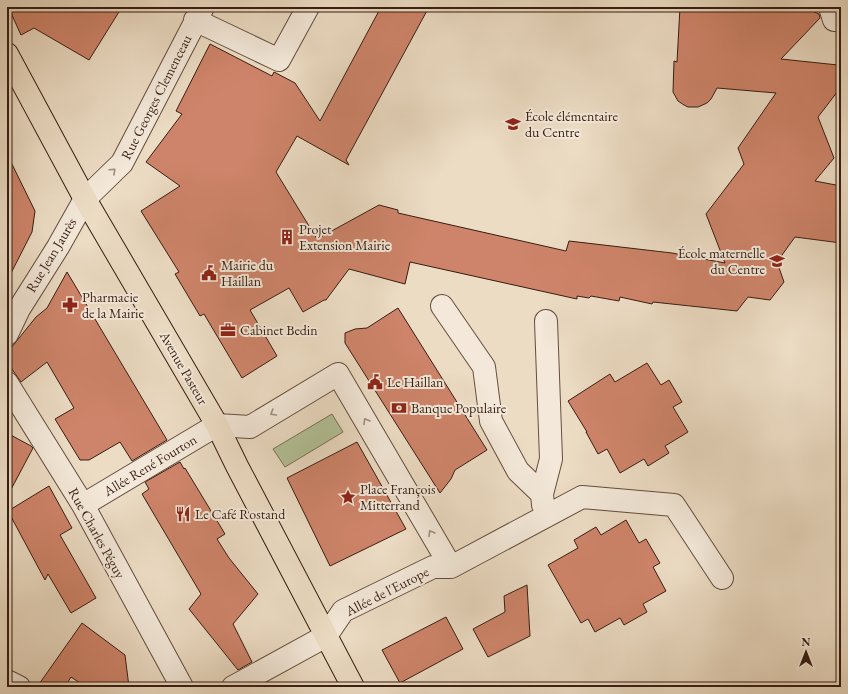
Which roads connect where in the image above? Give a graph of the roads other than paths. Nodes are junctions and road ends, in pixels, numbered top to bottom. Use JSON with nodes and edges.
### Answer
{"nodes":[{"id":1,"x":308,"y":7,"type":"edge"},
{"id":2,"x":830,"y":7,"type":"edge"},
{"id":3,"x":199,"y":14,"type":"edge"},
{"id":4,"x":841,"y":20,"type":"edge"},
{"id":5,"x":7,"y":54,"type":"edge"},
{"id":6,"x":85,"y":198,"type":"junction"},
{"id":7,"x":442,"y":306,"type":"dead end"},
{"id":8,"x":13,"y":308,"type":"edge"},
{"id":9,"x":546,"y":321,"type":"dead end"},
{"id":10,"x":7,"y":334,"type":"edge"},
{"id":11,"x":7,"y":383,"type":"edge"},
{"id":12,"x":217,"y":425,"type":"junction"},
{"id":13,"x":542,"y":494,"type":"junction"},
{"id":14,"x":83,"y":505,"type":"junction"},
{"id":15,"x":543,"y":518,"type":"junction"},
{"id":16,"x":451,"y":567,"type":"junction"},
{"id":17,"x":722,"y":578,"type":"dead end"},
{"id":18,"x":326,"y":636,"type":"junction"},
{"id":19,"x":7,"y":681,"type":"edge"},
{"id":20,"x":19,"y":687,"type":"edge"},
{"id":21,"x":182,"y":687,"type":"edge"},
{"id":22,"x":233,"y":687,"type":"edge"},
{"id":23,"x":353,"y":687,"type":"edge"}],
"edges":[{"from":1,"to":3,"type":"street"},
{"from":2,"to":4,"type":"street"},
{"from":6,"to":3,"type":"street","name":"Rue Georges Clemenceau","one_way":true},
{"from":5,"to":6,"type":"main road","name":"Avenue Pasteur"},
{"from":6,"to":8,"type":"street","name":"Rue Jean Jaurès"},
{"from":6,"to":12,"type":"main road","name":"Avenue Pasteur"},
{"from":7,"to":13,"type":"street"},
{"from":8,"to":10,"type":"street","name":"Rue Jean Jaurès"},
{"from":9,"to":13,"type":"street"},
{"from":11,"to":14,"type":"street","name":"Rue Charles Péguy"},
{"from":12,"to":14,"type":"street","name":"Allée René Fourton"},
{"from":16,"to":12,"type":"street","one_way":true},
{"from":12,"to":18,"type":"main road","name":"Avenue Pasteur"},
{"from":13,"to":15,"type":"street"},
{"from":14,"to":21,"type":"street","name":"Rue Charles Péguy"},
{"from":15,"to":16,"type":"street","name":"Allée de l'Europe"},
{"from":15,"to":17,"type":"street","name":"Allée de l'Europe"},
{"from":16,"to":18,"type":"street","name":"Allée de l'Europe"},
{"from":18,"to":22,"type":"street"},
{"from":18,"to":23,"type":"main road","name":"Avenue Pasteur"},
{"from":19,"to":20,"type":"street"}]}
